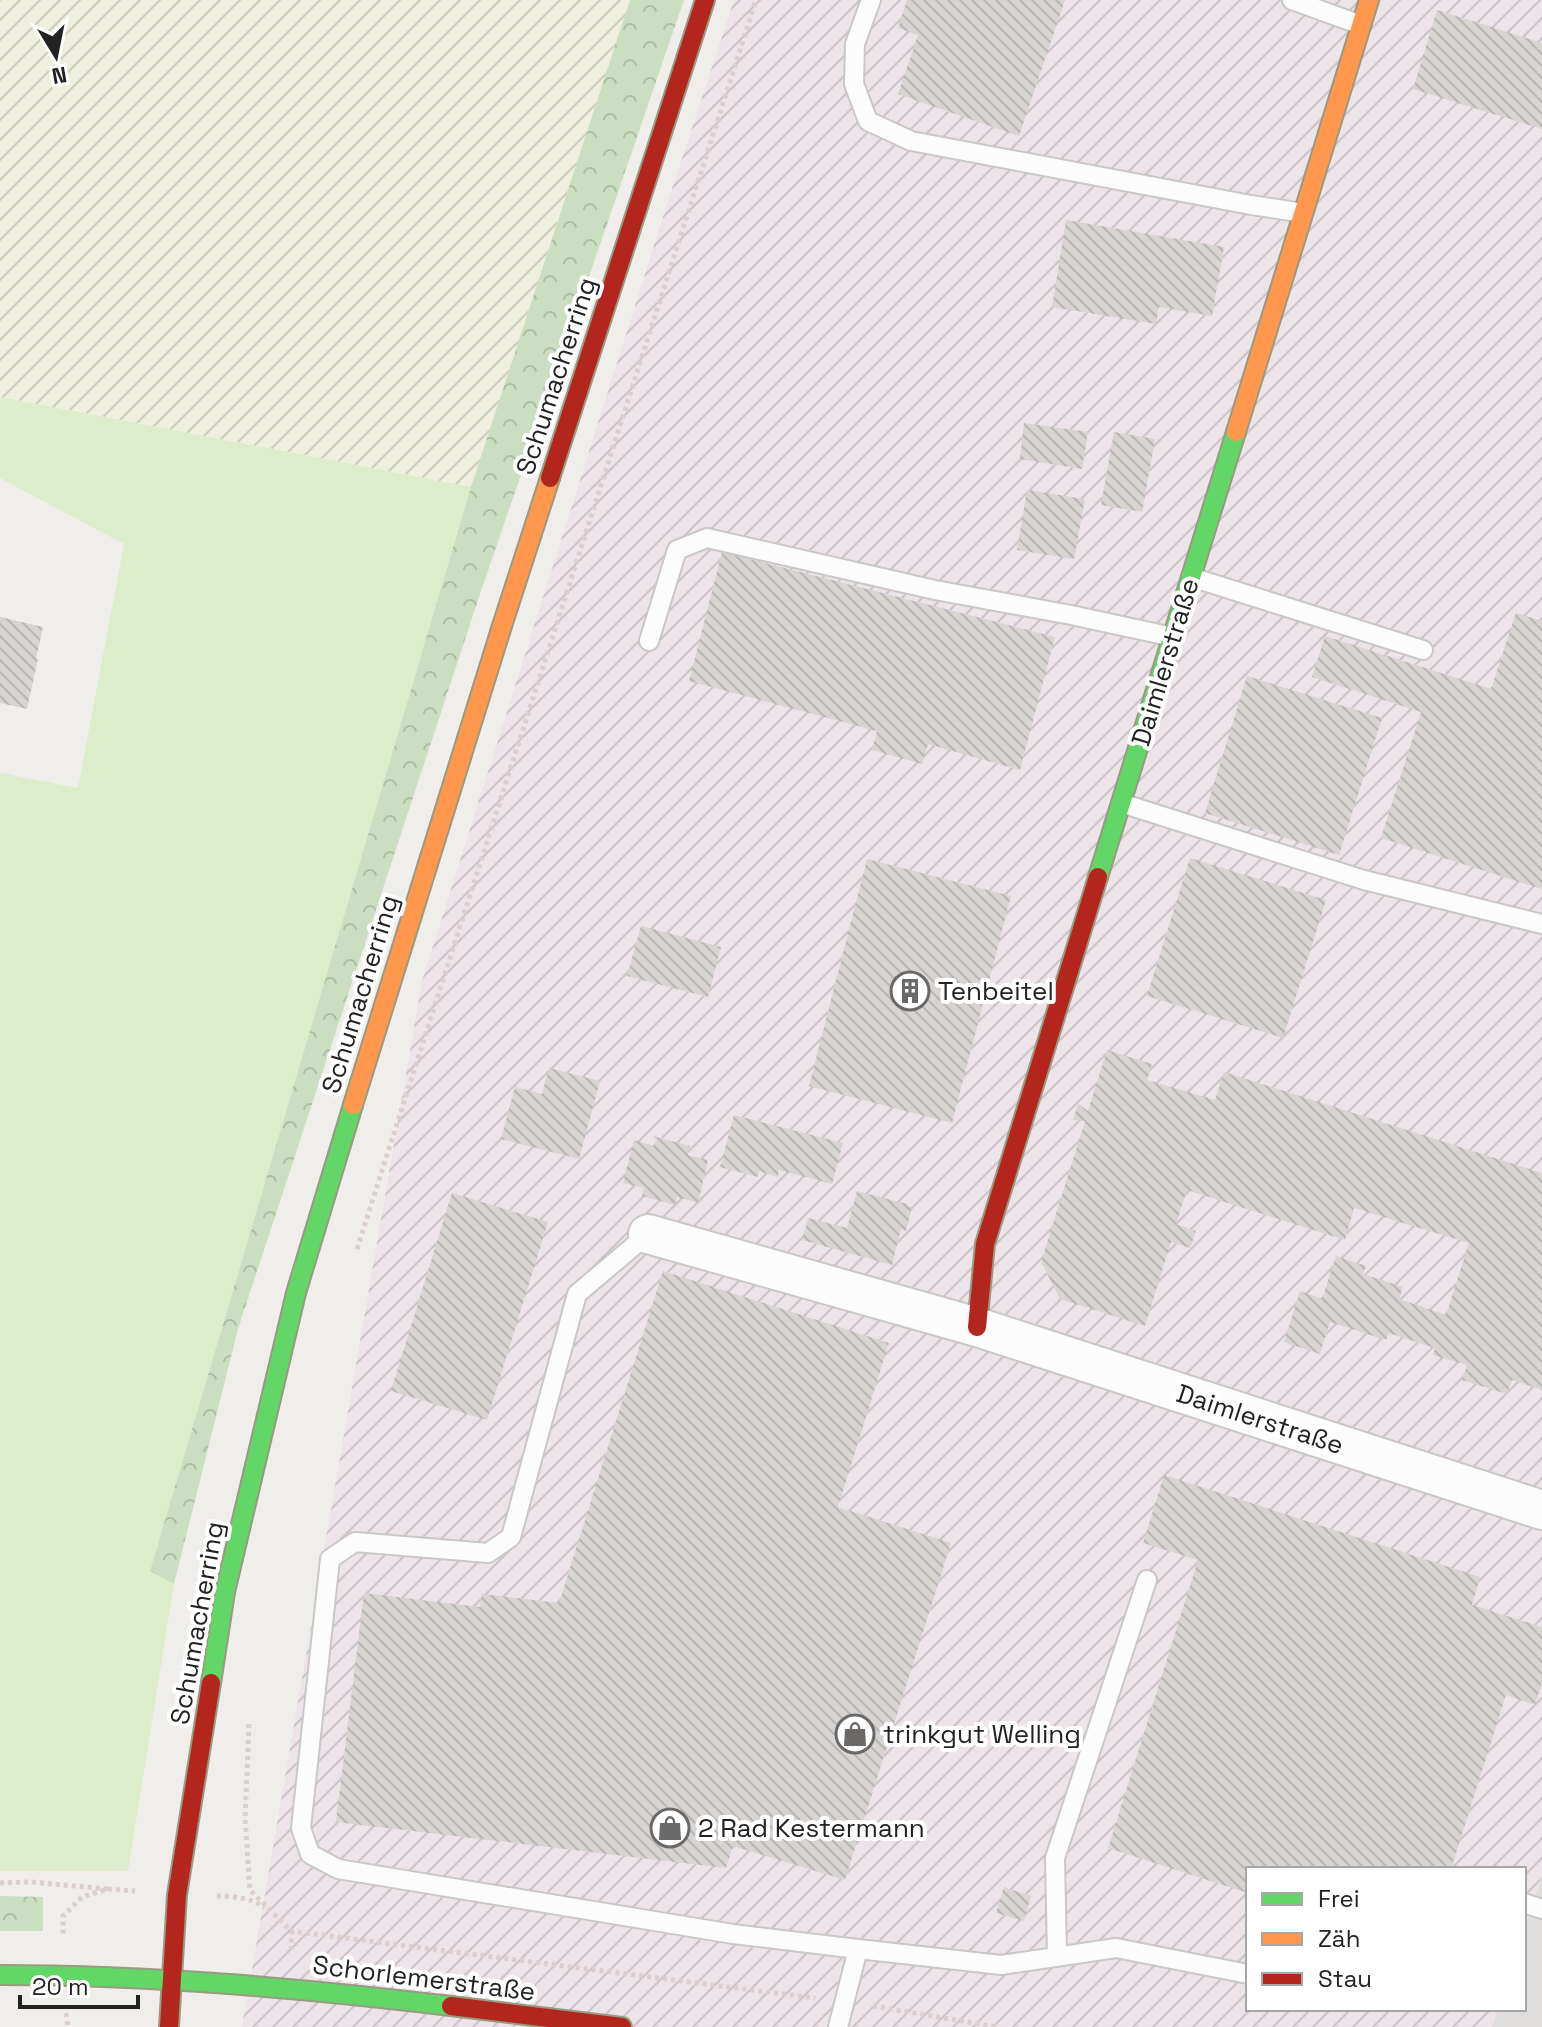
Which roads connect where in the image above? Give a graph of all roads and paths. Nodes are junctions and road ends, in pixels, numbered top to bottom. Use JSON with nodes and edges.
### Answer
{"nodes":[{"id":1,"x":705,"y":0,"type":"edge"},
{"id":2,"x":756,"y":0,"type":"edge"},
{"id":3,"x":871,"y":0,"type":"edge"},
{"id":4,"x":1292,"y":0,"type":"edge"},
{"id":5,"x":1369,"y":0,"type":"edge"},
{"id":6,"x":1361,"y":26,"type":"junction"},
{"id":7,"x":1303,"y":213,"type":"junction"},
{"id":8,"x":1191,"y":577,"type":"junction"},
{"id":9,"x":1173,"y":637,"type":"junction"},
{"id":10,"x":649,"y":641,"type":"dead end"},
{"id":11,"x":1423,"y":650,"type":"dead end"},
{"id":12,"x":1121,"y":803,"type":"junction"},
{"id":13,"x":1542,"y":924,"type":"edge"},
{"id":14,"x":648,"y":1234,"type":"joint"},
{"id":15,"x":355,"y":1255,"type":"dead end"},
{"id":16,"x":977,"y":1327,"type":"junction"},
{"id":17,"x":1542,"y":1510,"type":"edge"},
{"id":18,"x":1147,"y":1580,"type":"dead end"},
{"id":19,"x":249,"y":1723,"type":"dead end"},
{"id":20,"x":0,"y":1883,"type":"edge"},
{"id":21,"x":108,"y":1889,"type":"junction"},
{"id":22,"x":177,"y":1895,"type":"junction"},
{"id":23,"x":292,"y":1932,"type":"junction"},
{"id":24,"x":858,"y":1949,"type":"junction"},
{"id":25,"x":1057,"y":1957,"type":"junction"},
{"id":26,"x":63,"y":1974,"type":"junction"},
{"id":27,"x":1246,"y":1974,"type":"edge"},
{"id":28,"x":0,"y":1975,"type":"edge"},
{"id":29,"x":173,"y":1978,"type":"junction"},
{"id":30,"x":290,"y":1989,"type":"junction"},
{"id":31,"x":845,"y":2002,"type":"junction"},
{"id":32,"x":68,"y":2027,"type":"edge"},
{"id":33,"x":169,"y":2027,"type":"edge"},
{"id":34,"x":622,"y":2027,"type":"edge"},
{"id":35,"x":838,"y":2027,"type":"edge"},
{"id":36,"x":997,"y":2027,"type":"edge"}],
"edges":[{"from":1,"to":22,"type":"main road","name":"Schumacherring"},
{"from":2,"to":15,"type":"path"},
{"from":3,"to":7,"type":"lane"},
{"from":4,"to":6,"type":"lane"},
{"from":5,"to":6,"type":"main road","name":"Daimlerstraße"},
{"from":6,"to":7,"type":"main road","name":"Daimlerstraße"},
{"from":7,"to":8,"type":"main road","name":"Daimlerstraße"},
{"from":8,"to":9,"type":"main road","name":"Daimlerstraße"},
{"from":8,"to":11,"type":"lane"},
{"from":9,"to":10,"type":"lane"},
{"from":9,"to":12,"type":"main road","name":"Daimlerstraße"},
{"from":12,"to":13,"type":"lane"},
{"from":12,"to":16,"type":"main road","name":"Daimlerstraße"},
{"from":14,"to":16,"type":"street","name":"Daimlerstraße"},
{"from":14,"to":24,"type":"lane"},
{"from":16,"to":17,"type":"street","name":"Daimlerstraße"},
{"from":18,"to":25,"type":"lane"},
{"from":19,"to":23,"type":"path"},
{"from":20,"to":21,"type":"path"},
{"from":21,"to":22,"type":"path"},
{"from":21,"to":26,"type":"path"},
{"from":22,"to":23,"type":"path"},
{"from":22,"to":29,"type":"main road","name":"Schumacherring"},
{"from":23,"to":30,"type":"path"},
{"from":23,"to":31,"type":"path"},
{"from":24,"to":25,"type":"lane"},
{"from":24,"to":31,"type":"lane"},
{"from":25,"to":27,"type":"lane"},
{"from":26,"to":28,"type":"main road","name":"Schorlemerstraße"},
{"from":26,"to":29,"type":"main road","name":"Schorlemerstraße"},
{"from":26,"to":32,"type":"path"},
{"from":29,"to":30,"type":"main road","name":"Schorlemerstraße"},
{"from":29,"to":33,"type":"main road","name":"Schumacherring"},
{"from":30,"to":34,"type":"main road","name":"Schorlemerstraße"},
{"from":31,"to":35,"type":"lane"},
{"from":31,"to":36,"type":"path"}]}
